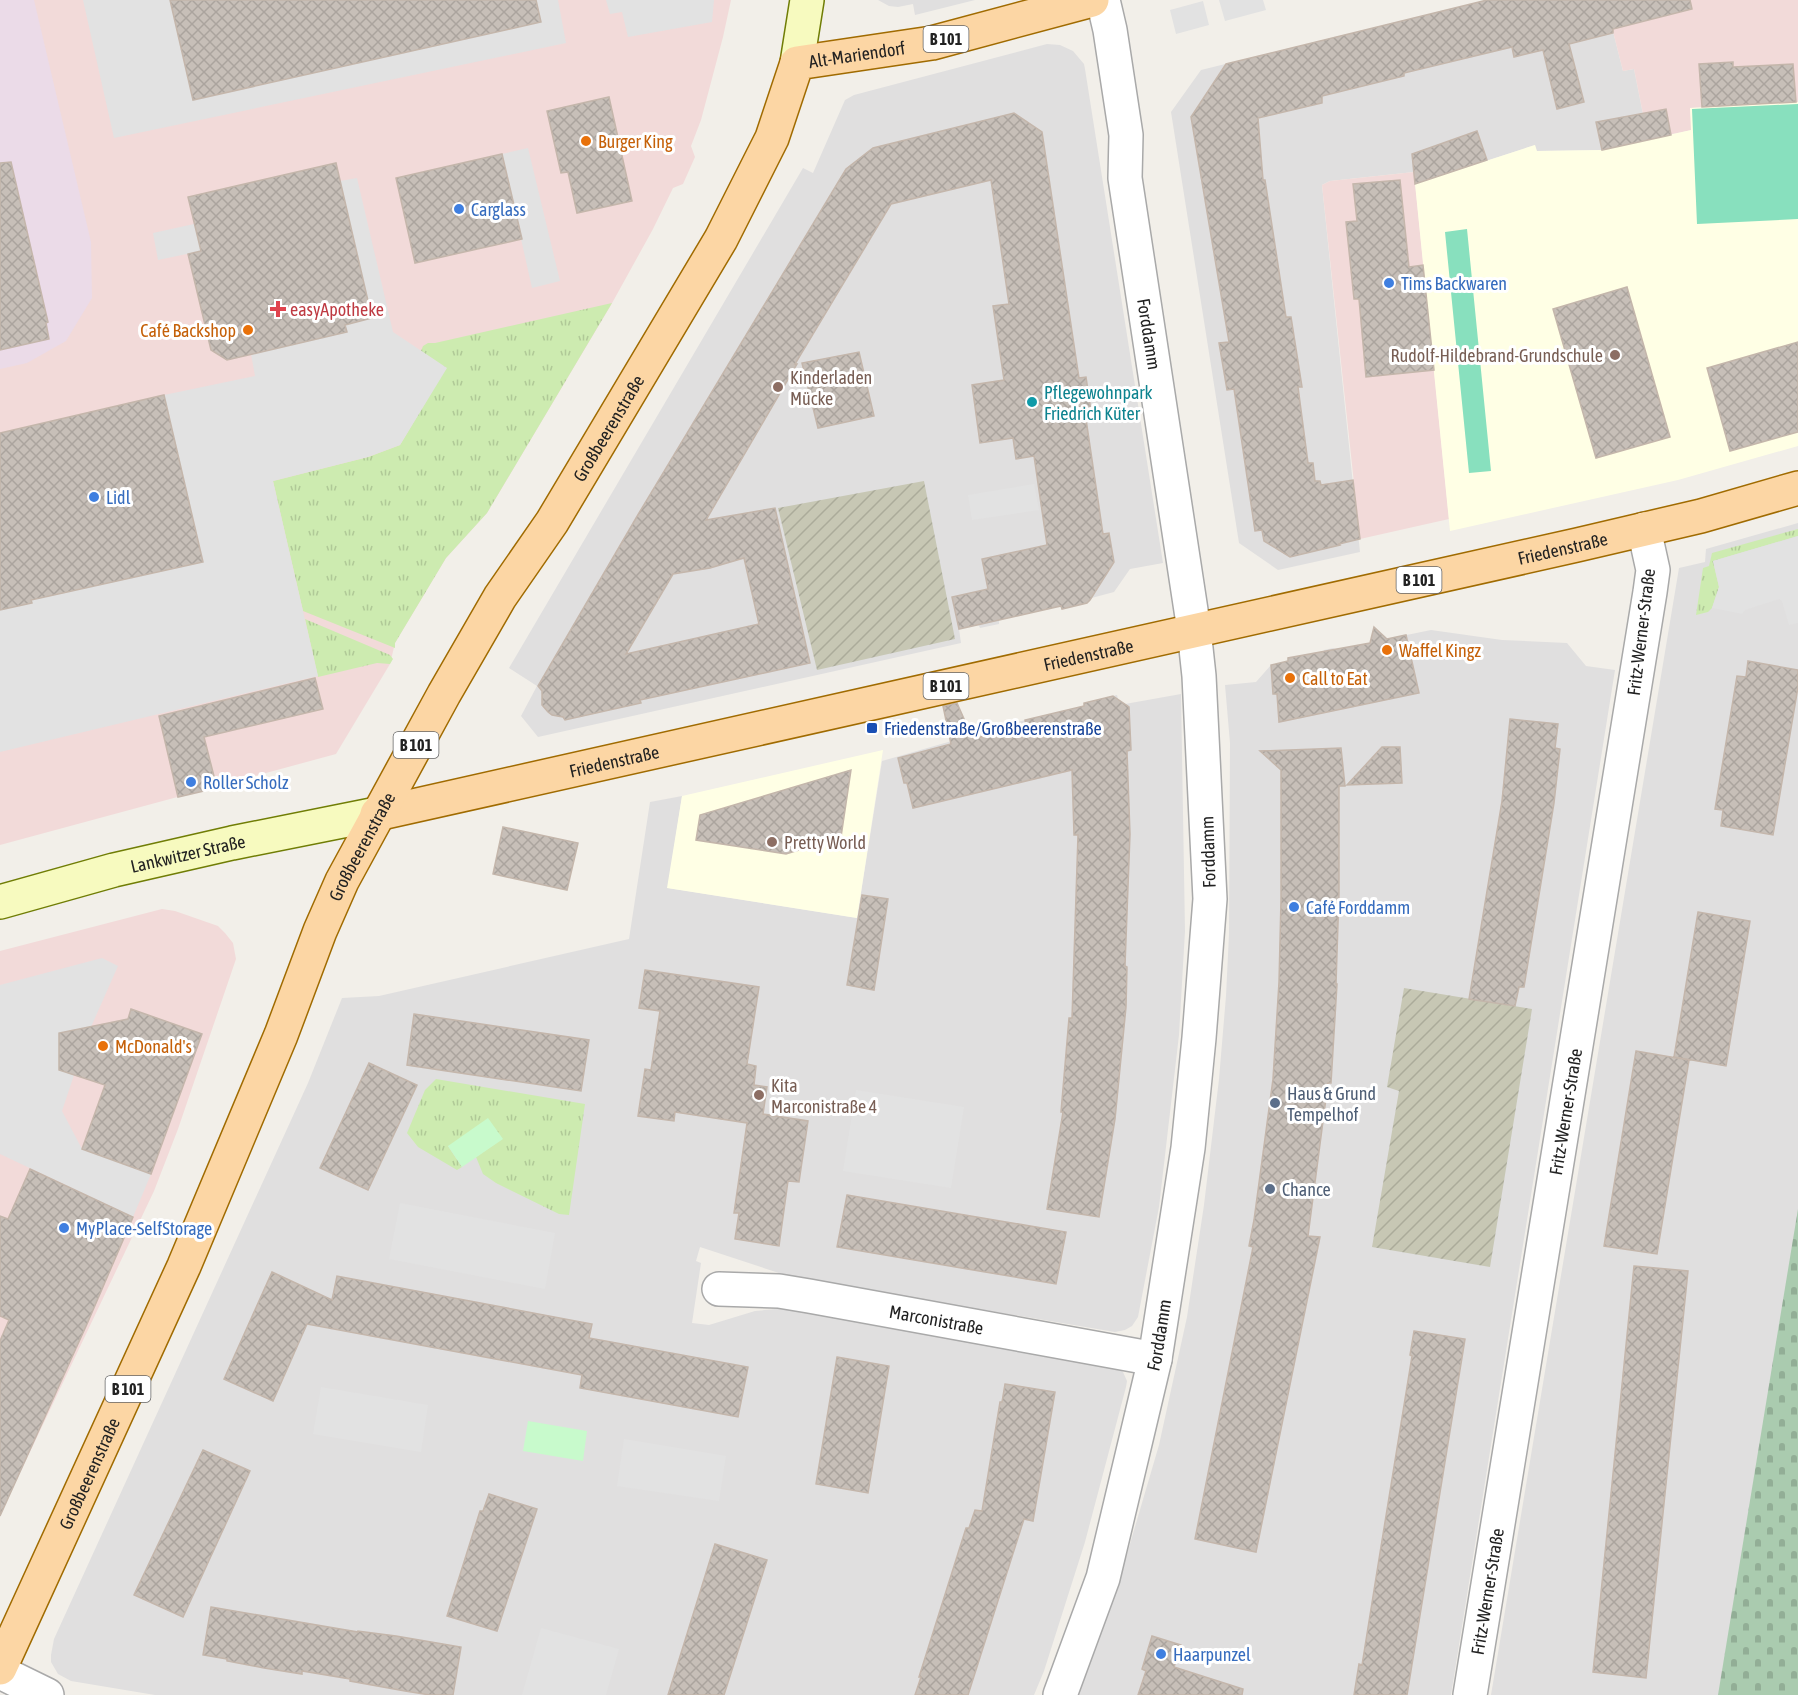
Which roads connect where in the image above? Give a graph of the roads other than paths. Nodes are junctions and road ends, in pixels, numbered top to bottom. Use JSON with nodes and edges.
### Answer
{"nodes":[{"id":1,"x":807,"y":0,"type":"edge"},
{"id":2,"x":1092,"y":0,"type":"edge"},
{"id":3,"x":1103,"y":0,"type":"edge"},
{"id":4,"x":797,"y":63,"type":"junction"},
{"id":5,"x":1798,"y":488,"type":"edge"},
{"id":6,"x":1644,"y":530,"type":"junction"},
{"id":7,"x":1194,"y":630,"type":"junction"},
{"id":8,"x":377,"y":814,"type":"junction"},
{"id":9,"x":0,"y":902,"type":"edge"},
{"id":10,"x":719,"y":1289,"type":"dead end"},
{"id":11,"x":1155,"y":1359,"type":"junction"},
{"id":12,"x":0,"y":1670,"type":"edge"},
{"id":13,"x":46,"y":1695,"type":"edge"},
{"id":14,"x":1060,"y":1695,"type":"edge"},
{"id":15,"x":1470,"y":1695,"type":"edge"}],
"edges":[{"from":1,"to":4,"type":"main road"},
{"from":2,"to":4,"type":"main road","name":"Alt-Mariendorf","number":"B 101"},
{"from":3,"to":7,"type":"street","name":"Forddamm"},
{"from":4,"to":8,"type":"main road","name":"Großbeerenstraße","number":"B 101"},
{"from":5,"to":6,"type":"main road","name":"Friedenstraße","number":"B 101"},
{"from":6,"to":7,"type":"main road","name":"Friedenstraße","number":"B 101"},
{"from":6,"to":15,"type":"street","name":"Fritz-Werner-Straße"},
{"from":7,"to":8,"type":"main road","name":"Friedenstraße","number":"B 101"},
{"from":7,"to":11,"type":"street","name":"Forddamm"},
{"from":8,"to":9,"type":"main road","name":"Lankwitzer Straße"},
{"from":8,"to":12,"type":"main road","name":"Großbeerenstraße","number":"B 101"},
{"from":10,"to":11,"type":"street","name":"Marconistraße"},
{"from":11,"to":14,"type":"street","name":"Forddamm"},
{"from":12,"to":13,"type":"street"}]}
